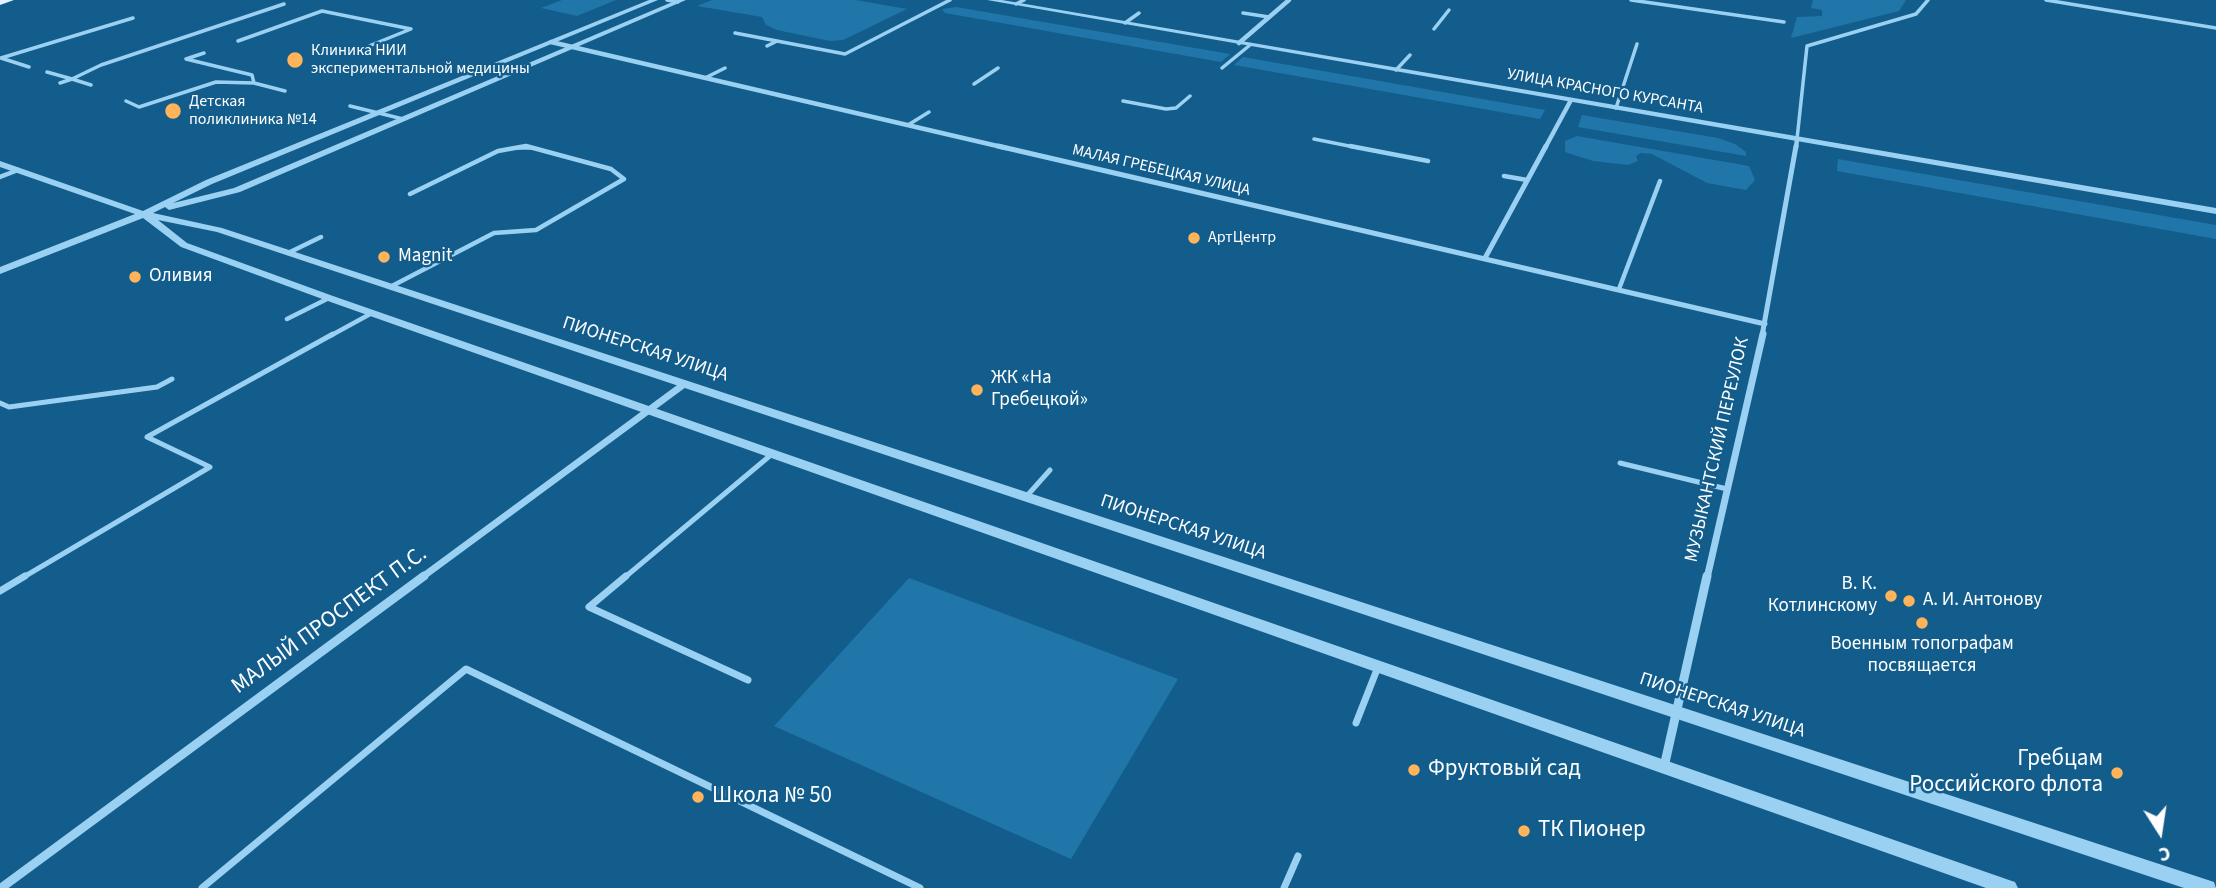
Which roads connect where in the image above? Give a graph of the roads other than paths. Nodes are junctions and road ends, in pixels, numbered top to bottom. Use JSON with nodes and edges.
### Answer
{"nodes":[{"id":1,"x":9,"y":0,"type":"edge"},
{"id":2,"x":655,"y":0,"type":"edge"},
{"id":3,"x":667,"y":0,"type":"edge"},
{"id":4,"x":950,"y":0,"type":"edge"},
{"id":5,"x":990,"y":0,"type":"edge"},
{"id":6,"x":1024,"y":0,"type":"edge"},
{"id":7,"x":1289,"y":0,"type":"edge"},
{"id":8,"x":1631,"y":0,"type":"edge"},
{"id":9,"x":1928,"y":0,"type":"edge"},
{"id":10,"x":2046,"y":0,"type":"edge"},
{"id":11,"x":680,"y":1,"type":"edge"},
{"id":12,"x":0,"y":2,"type":"edge"},
{"id":13,"x":284,"y":4,"type":"dead end"},
{"id":14,"x":1016,"y":4,"type":"junction"},
{"id":15,"x":1449,"y":10,"type":"dead end"},
{"id":16,"x":1139,"y":13,"type":"dead end"},
{"id":17,"x":1243,"y":13,"type":"dead end"},
{"id":18,"x":1269,"y":17,"type":"junction"},
{"id":19,"x":133,"y":18,"type":"dead end"},
{"id":20,"x":1784,"y":22,"type":"dead end"},
{"id":21,"x":1125,"y":23,"type":"junction"},
{"id":22,"x":2216,"y":28,"type":"edge"},
{"id":23,"x":1434,"y":29,"type":"dead end"},
{"id":24,"x":735,"y":33,"type":"dead end"},
{"id":25,"x":238,"y":40,"type":"dead end"},
{"id":26,"x":777,"y":41,"type":"junction"},
{"id":27,"x":551,"y":42,"type":"junction"},
{"id":28,"x":1238,"y":43,"type":"junction"},
{"id":29,"x":1250,"y":44,"type":"junction"},
{"id":30,"x":1637,"y":44,"type":"dead end"},
{"id":31,"x":369,"y":46,"type":"dead end"},
{"id":32,"x":572,"y":46,"type":"junction"},
{"id":33,"x":767,"y":46,"type":"dead end"},
{"id":34,"x":204,"y":53,"type":"dead end"},
{"id":35,"x":1410,"y":55,"type":"dead end"},
{"id":36,"x":29,"y":67,"type":"dead end"},
{"id":37,"x":725,"y":68,"type":"dead end"},
{"id":38,"x":998,"y":68,"type":"dead end"},
{"id":39,"x":1222,"y":68,"type":"dead end"},
{"id":40,"x":1396,"y":70,"type":"junction"},
{"id":41,"x":47,"y":72,"type":"dead end"},
{"id":42,"x":705,"y":78,"type":"junction"},
{"id":43,"x":72,"y":79,"type":"junction"},
{"id":44,"x":60,"y":83,"type":"dead end"},
{"id":45,"x":254,"y":83,"type":"junction"},
{"id":46,"x":974,"y":84,"type":"dead end"},
{"id":47,"x":91,"y":85,"type":"dead end"},
{"id":48,"x":285,"y":91,"type":"dead end"},
{"id":49,"x":1190,"y":96,"type":"dead end"},
{"id":50,"x":1571,"y":100,"type":"junction"},
{"id":51,"x":126,"y":101,"type":"dead end"},
{"id":52,"x":1123,"y":101,"type":"dead end"},
{"id":53,"x":350,"y":106,"type":"dead end"},
{"id":54,"x":1616,"y":108,"type":"junction"},
{"id":55,"x":929,"y":112,"type":"dead end"},
{"id":56,"x":379,"y":113,"type":"junction"},
{"id":57,"x":403,"y":119,"type":"junction"},
{"id":58,"x":908,"y":125,"type":"junction"},
{"id":59,"x":1314,"y":139,"type":"dead end"},
{"id":60,"x":1797,"y":139,"type":"junction"},
{"id":61,"x":1428,"y":161,"type":"dead end"},
{"id":62,"x":0,"y":164,"type":"edge"},
{"id":63,"x":18,"y":170,"type":"junction"},
{"id":64,"x":1504,"y":176,"type":"dead end"},
{"id":65,"x":0,"y":177,"type":"edge"},
{"id":66,"x":1527,"y":180,"type":"junction"},
{"id":67,"x":1661,"y":181,"type":"dead end"},
{"id":68,"x":410,"y":194,"type":"dead end"},
{"id":69,"x":2216,"y":211,"type":"edge"},
{"id":70,"x":144,"y":214,"type":"junction"},
{"id":71,"x":321,"y":237,"type":"dead end"},
{"id":72,"x":288,"y":253,"type":"junction"},
{"id":73,"x":1485,"y":258,"type":"junction"},
{"id":74,"x":0,"y":271,"type":"edge"},
{"id":75,"x":390,"y":287,"type":"junction"},
{"id":76,"x":1619,"y":289,"type":"junction"},
{"id":77,"x":329,"y":298,"type":"junction"},
{"id":78,"x":372,"y":313,"type":"junction"},
{"id":79,"x":287,"y":319,"type":"dead end"},
{"id":80,"x":1765,"y":324,"type":"junction"},
{"id":81,"x":172,"y":379,"type":"dead end"},
{"id":82,"x":683,"y":385,"type":"junction"},
{"id":83,"x":0,"y":403,"type":"edge"},
{"id":84,"x":647,"y":411,"type":"junction"},
{"id":85,"x":772,"y":454,"type":"junction"},
{"id":86,"x":1620,"y":463,"type":"dead end"},
{"id":87,"x":1050,"y":470,"type":"dead end"},
{"id":88,"x":1727,"y":489,"type":"junction"},
{"id":89,"x":1025,"y":498,"type":"junction"},
{"id":90,"x":0,"y":592,"type":"edge"},
{"id":91,"x":1378,"y":666,"type":"junction"},
{"id":92,"x":748,"y":680,"type":"dead end"},
{"id":93,"x":1676,"y":713,"type":"junction"},
{"id":94,"x":1356,"y":723,"type":"dead end"},
{"id":95,"x":1664,"y":768,"type":"junction"},
{"id":96,"x":1298,"y":856,"type":"dead end"},
{"id":97,"x":1,"y":888,"type":"edge"},
{"id":98,"x":202,"y":888,"type":"edge"},
{"id":99,"x":920,"y":888,"type":"edge"},
{"id":100,"x":1284,"y":888,"type":"edge"},
{"id":101,"x":2009,"y":888,"type":"edge"},
{"id":102,"x":2208,"y":888,"type":"edge"}],
"edges":[{"from":1,"to":12,"type":"main road"},
{"from":2,"to":27,"type":"street"},
{"from":3,"to":11,"type":"lane"},
{"from":4,"to":26,"type":"lane"},
{"from":5,"to":14,"type":"street","name":"УЛИЦА КРАСНОГО КУРСАНТА"},
{"from":6,"to":14,"type":"lane"},
{"from":7,"to":18,"type":"street"},
{"from":8,"to":20,"type":"lane"},
{"from":9,"to":60,"type":"lane"},
{"from":10,"to":22,"type":"lane"},
{"from":11,"to":32,"type":"street"},
{"from":13,"to":43,"type":"lane"},
{"from":14,"to":21,"type":"street","name":"УЛИЦА КРАСНОГО КУРСАНТА"},
{"from":15,"to":23,"type":"lane"},
{"from":16,"to":21,"type":"lane"},
{"from":17,"to":18,"type":"lane"},
{"from":18,"to":28,"type":"street"},
{"from":19,"to":36,"type":"lane"},
{"from":21,"to":28,"type":"street","name":"УЛИЦА КРАСНОГО КУРСАНТА"},
{"from":24,"to":26,"type":"lane"},
{"from":25,"to":31,"type":"lane"},
{"from":26,"to":33,"type":"lane"},
{"from":27,"to":32,"type":"street","name":"МАЛАЯ ГРЕБЕЦКАЯ УЛИЦА"},
{"from":27,"to":56,"type":"street"},
{"from":28,"to":29,"type":"street","name":"УЛИЦА КРАСНОГО КУРСАНТА"},
{"from":29,"to":39,"type":"lane"},
{"from":29,"to":40,"type":"street","name":"УЛИЦА КРАСНОГО КУРСАНТА"},
{"from":30,"to":54,"type":"lane"},
{"from":32,"to":42,"type":"street","name":"МАЛАЯ ГРЕБЕЦКАЯ УЛИЦА"},
{"from":32,"to":57,"type":"street"},
{"from":34,"to":45,"type":"lane"},
{"from":35,"to":40,"type":"lane"},
{"from":37,"to":42,"type":"lane"},
{"from":38,"to":46,"type":"lane"},
{"from":40,"to":50,"type":"street","name":"УЛИЦА КРАСНОГО КУРСАНТА"},
{"from":41,"to":43,"type":"lane"},
{"from":42,"to":58,"type":"street","name":"МАЛАЯ ГРЕБЕЦКАЯ УЛИЦА"},
{"from":43,"to":44,"type":"lane"},
{"from":43,"to":47,"type":"lane"},
{"from":45,"to":48,"type":"lane"},
{"from":45,"to":51,"type":"lane"},
{"from":49,"to":52,"type":"lane"},
{"from":50,"to":54,"type":"street","name":"УЛИЦА КРАСНОГО КУРСАНТА"},
{"from":50,"to":66,"type":"street"},
{"from":53,"to":56,"type":"lane"},
{"from":54,"to":60,"type":"street","name":"УЛИЦА КРАСНОГО КУРСАНТА"},
{"from":55,"to":58,"type":"lane"},
{"from":56,"to":57,"type":"lane"},
{"from":56,"to":70,"type":"street"},
{"from":57,"to":70,"type":"street"},
{"from":58,"to":73,"type":"street","name":"МАЛАЯ ГРЕБЕЦКАЯ УЛИЦА"},
{"from":59,"to":61,"type":"lane"},
{"from":60,"to":69,"type":"street","name":"УЛИЦА КРАСНОГО КУРСАНТА"},
{"from":60,"to":80,"type":"street","name":"МУЗЫКАНТСКИЙ ПЕРЕУЛОК"},
{"from":62,"to":63,"type":"street","name":"ПИОНЕРСКАЯ УЛИЦА"},
{"from":63,"to":65,"type":"lane"},
{"from":63,"to":70,"type":"street","name":"ПИОНЕРСКАЯ УЛИЦА"},
{"from":64,"to":66,"type":"lane"},
{"from":66,"to":73,"type":"street"},
{"from":67,"to":76,"type":"lane"},
{"from":68,"to":75,"type":"lane"},
{"from":70,"to":72,"type":"street","name":"ПИОНЕРСКАЯ УЛИЦА"},
{"from":70,"to":74,"type":"street"},
{"from":70,"to":77,"type":"street","name":"ПИОНЕРСКАЯ УЛИЦА"},
{"from":71,"to":72,"type":"lane"},
{"from":72,"to":75,"type":"street","name":"ПИОНЕРСКАЯ УЛИЦА"},
{"from":73,"to":76,"type":"street","name":"МАЛАЯ ГРЕБЕЦКАЯ УЛИЦА"},
{"from":75,"to":82,"type":"street","name":"ПИОНЕРСКАЯ УЛИЦА"},
{"from":76,"to":80,"type":"street","name":"МАЛАЯ ГРЕБЕЦКАЯ УЛИЦА"},
{"from":77,"to":78,"type":"street","name":"ПИОНЕРСКАЯ УЛИЦА"},
{"from":77,"to":79,"type":"lane"},
{"from":78,"to":84,"type":"street","name":"ПИОНЕРСКАЯ УЛИЦА"},
{"from":78,"to":90,"type":"lane"},
{"from":80,"to":88,"type":"street","name":"МУЗЫКАНТСКИЙ ПЕРЕУЛОК"},
{"from":81,"to":83,"type":"lane"},
{"from":82,"to":84,"type":"street","name":"МАЛЫЙ ПРОСПЕКТ П.С."},
{"from":82,"to":89,"type":"street","name":"ПИОНЕРСКАЯ УЛИЦА"},
{"from":84,"to":85,"type":"street","name":"ПИОНЕРСКАЯ УЛИЦА"},
{"from":84,"to":97,"type":"street","name":"МАЛЫЙ ПРОСПЕКТ П.С."},
{"from":85,"to":91,"type":"street","name":"ПИОНЕРСКАЯ УЛИЦА"},
{"from":85,"to":92,"type":"lane"},
{"from":86,"to":88,"type":"lane"},
{"from":87,"to":89,"type":"lane"},
{"from":88,"to":93,"type":"street","name":"МУЗЫКАНТСКИЙ ПЕРЕУЛОК"},
{"from":89,"to":93,"type":"street","name":"ПИОНЕРСКАЯ УЛИЦА"},
{"from":91,"to":94,"type":"lane"},
{"from":91,"to":95,"type":"street","name":"ПИОНЕРСКАЯ УЛИЦА"},
{"from":93,"to":95,"type":"street","name":"МУЗЫКАНТСКИЙ ПЕРЕУЛОК"},
{"from":93,"to":102,"type":"street","name":"ПИОНЕРСКАЯ УЛИЦА"},
{"from":95,"to":101,"type":"street","name":"ПИОНЕРСКАЯ УЛИЦА"},
{"from":96,"to":100,"type":"lane"},
{"from":98,"to":99,"type":"lane"}]}
